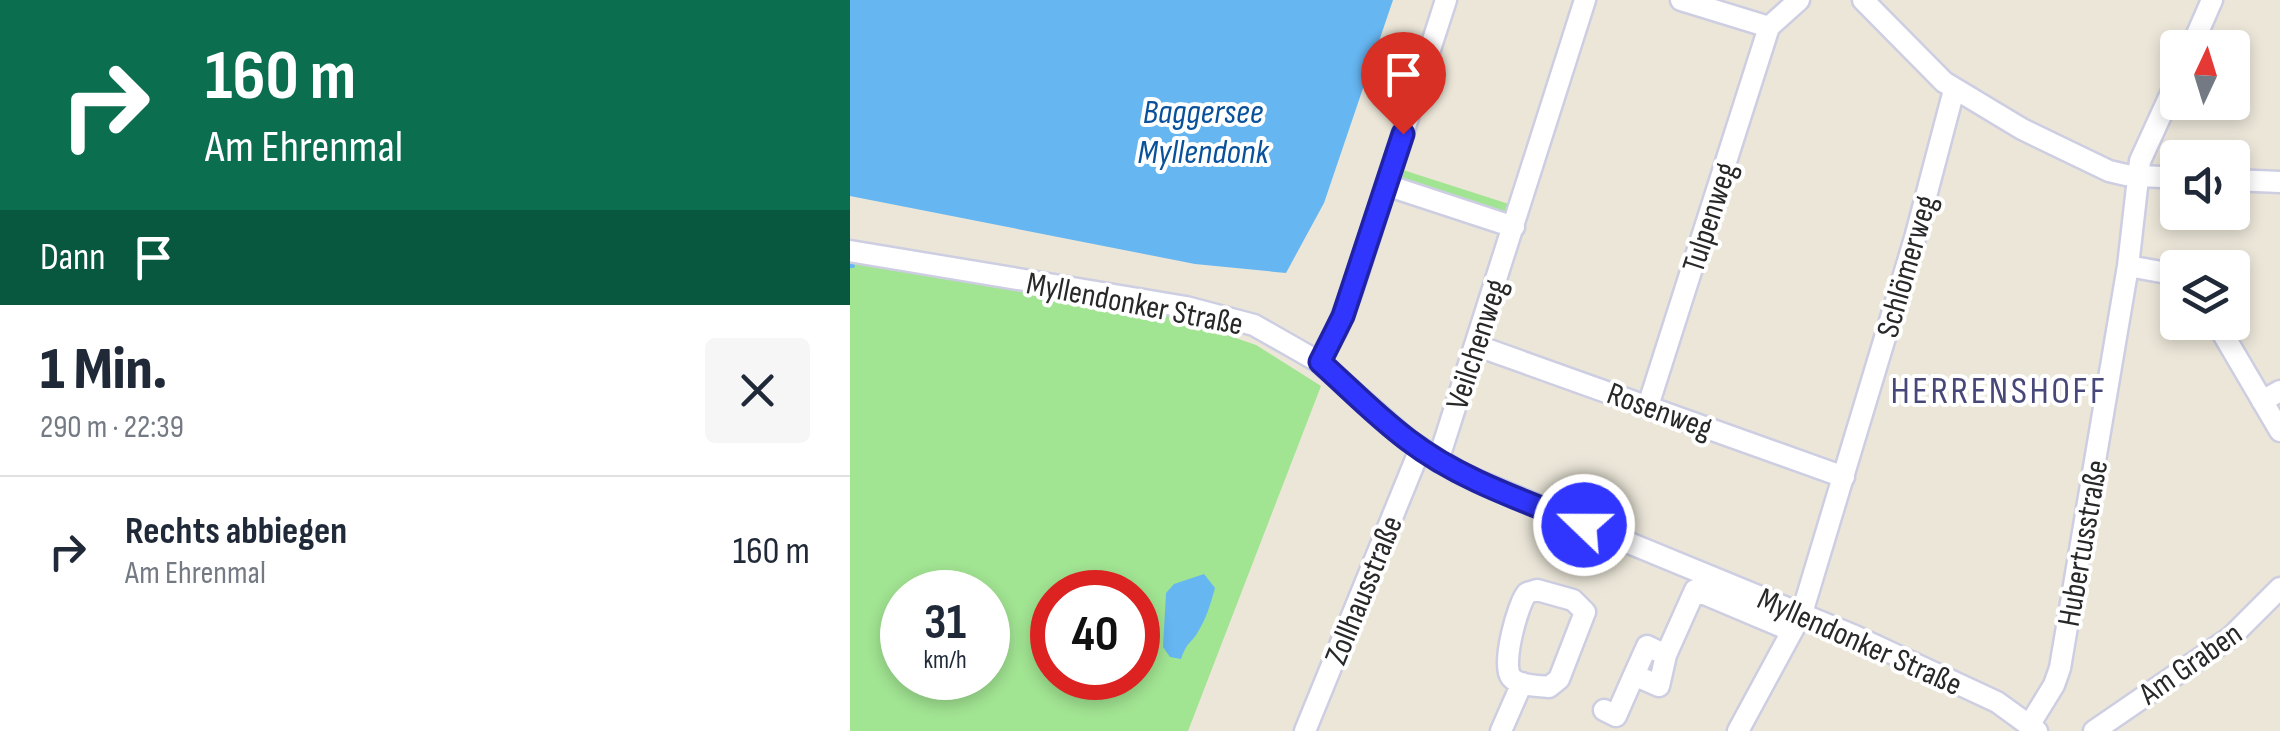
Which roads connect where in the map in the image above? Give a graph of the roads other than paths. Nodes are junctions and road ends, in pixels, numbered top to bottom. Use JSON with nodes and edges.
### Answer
{"nodes":[{"id":1,"x":1446,"y":0,"type":"edge"},
{"id":2,"x":1585,"y":0,"type":"edge"},
{"id":3,"x":1682,"y":0,"type":"edge"},
{"id":4,"x":1800,"y":0,"type":"edge"},
{"id":5,"x":1863,"y":0,"type":"edge"},
{"id":6,"x":2212,"y":0,"type":"edge"},
{"id":7,"x":1769,"y":28,"type":"junction"},
{"id":8,"x":2199,"y":30,"type":"edge"},
{"id":9,"x":1954,"y":90,"type":"junction"},
{"id":10,"x":2160,"y":117,"type":"edge"},
{"id":11,"x":2138,"y":176,"type":"junction"},
{"id":12,"x":2160,"y":177,"type":"edge"},
{"id":13,"x":2250,"y":181,"type":"edge"},
{"id":14,"x":2280,"y":182,"type":"edge"},
{"id":15,"x":1386,"y":185,"type":"junction"},
{"id":16,"x":1514,"y":226,"type":"junction"},
{"id":17,"x":850,"y":251,"type":"edge"},
{"id":18,"x":2128,"y":266,"type":"junction"},
{"id":19,"x":2160,"y":272,"type":"edge"},
{"id":20,"x":2229,"y":340,"type":"edge"},
{"id":21,"x":1475,"y":345,"type":"junction"},
{"id":22,"x":1320,"y":362,"type":"junction"},
{"id":23,"x":2271,"y":396,"type":"edge"},
{"id":24,"x":1648,"y":406,"type":"junction"},
{"id":25,"x":2280,"y":431,"type":"edge"},
{"id":26,"x":1420,"y":448,"type":"junction"},
{"id":27,"x":1438,"y":460,"type":"junction"},
{"id":28,"x":1844,"y":477,"type":"junction"},
{"id":29,"x":2280,"y":588,"type":"edge"},
{"id":30,"x":1797,"y":622,"type":"junction"},
{"id":31,"x":1522,"y":683,"type":"junction"},
{"id":32,"x":1604,"y":710,"type":"dead end"},
{"id":33,"x":2033,"y":728,"type":"edge"},
{"id":34,"x":1305,"y":731,"type":"edge"},
{"id":35,"x":1500,"y":731,"type":"edge"},
{"id":36,"x":1738,"y":731,"type":"edge"},
{"id":37,"x":2094,"y":731,"type":"edge"}],
"edges":[{"from":1,"to":15,"type":"street"},
{"from":2,"to":16,"type":"street","name":"Veilchenweg"},
{"from":3,"to":7,"type":"street"},
{"from":4,"to":7,"type":"street"},
{"from":5,"to":9,"type":"street"},
{"from":6,"to":8,"type":"street"},
{"from":7,"to":24,"type":"street","name":"Tulpenweg"},
{"from":9,"to":11,"type":"street"},
{"from":9,"to":28,"type":"street","name":"Schlömerweg"},
{"from":10,"to":11,"type":"street","name":"Hubertusstraße"},
{"from":11,"to":12,"type":"street"},
{"from":11,"to":18,"type":"street","name":"Hubertusstraße"},
{"from":13,"to":14,"type":"street"},
{"from":15,"to":16,"type":"street"},
{"from":15,"to":22,"type":"street"},
{"from":16,"to":21,"type":"street","name":"Veilchenweg"},
{"from":17,"to":22,"type":"street","name":"Myllendonker Straße"},
{"from":18,"to":19,"type":"street"},
{"from":18,"to":33,"type":"street","name":"Hubertusstraße"},
{"from":20,"to":23,"type":"street"},
{"from":21,"to":24,"type":"street","name":"Rosenweg"},
{"from":21,"to":27,"type":"street","name":"Veilchenweg"},
{"from":22,"to":26,"type":"street","name":"Myllendonker Straße"},
{"from":23,"to":25,"type":"street"},
{"from":24,"to":28,"type":"street","name":"Rosenweg"},
{"from":26,"to":27,"type":"street","name":"Myllendonker Straße"},
{"from":26,"to":34,"type":"street","name":"Zollhausstraße"},
{"from":27,"to":30,"type":"street","name":"Myllendonker Straße"},
{"from":28,"to":30,"type":"street","name":"Schlömerweg"},
{"from":29,"to":37,"type":"street","name":"Am Graben"},
{"from":30,"to":32,"type":"street"},
{"from":30,"to":33,"type":"street","name":"Myllendonker Straße"},
{"from":30,"to":36,"type":"street","name":"Schlömerweg"},
{"from":31,"to":31,"type":"street"},
{"from":31,"to":35,"type":"street"}]}
